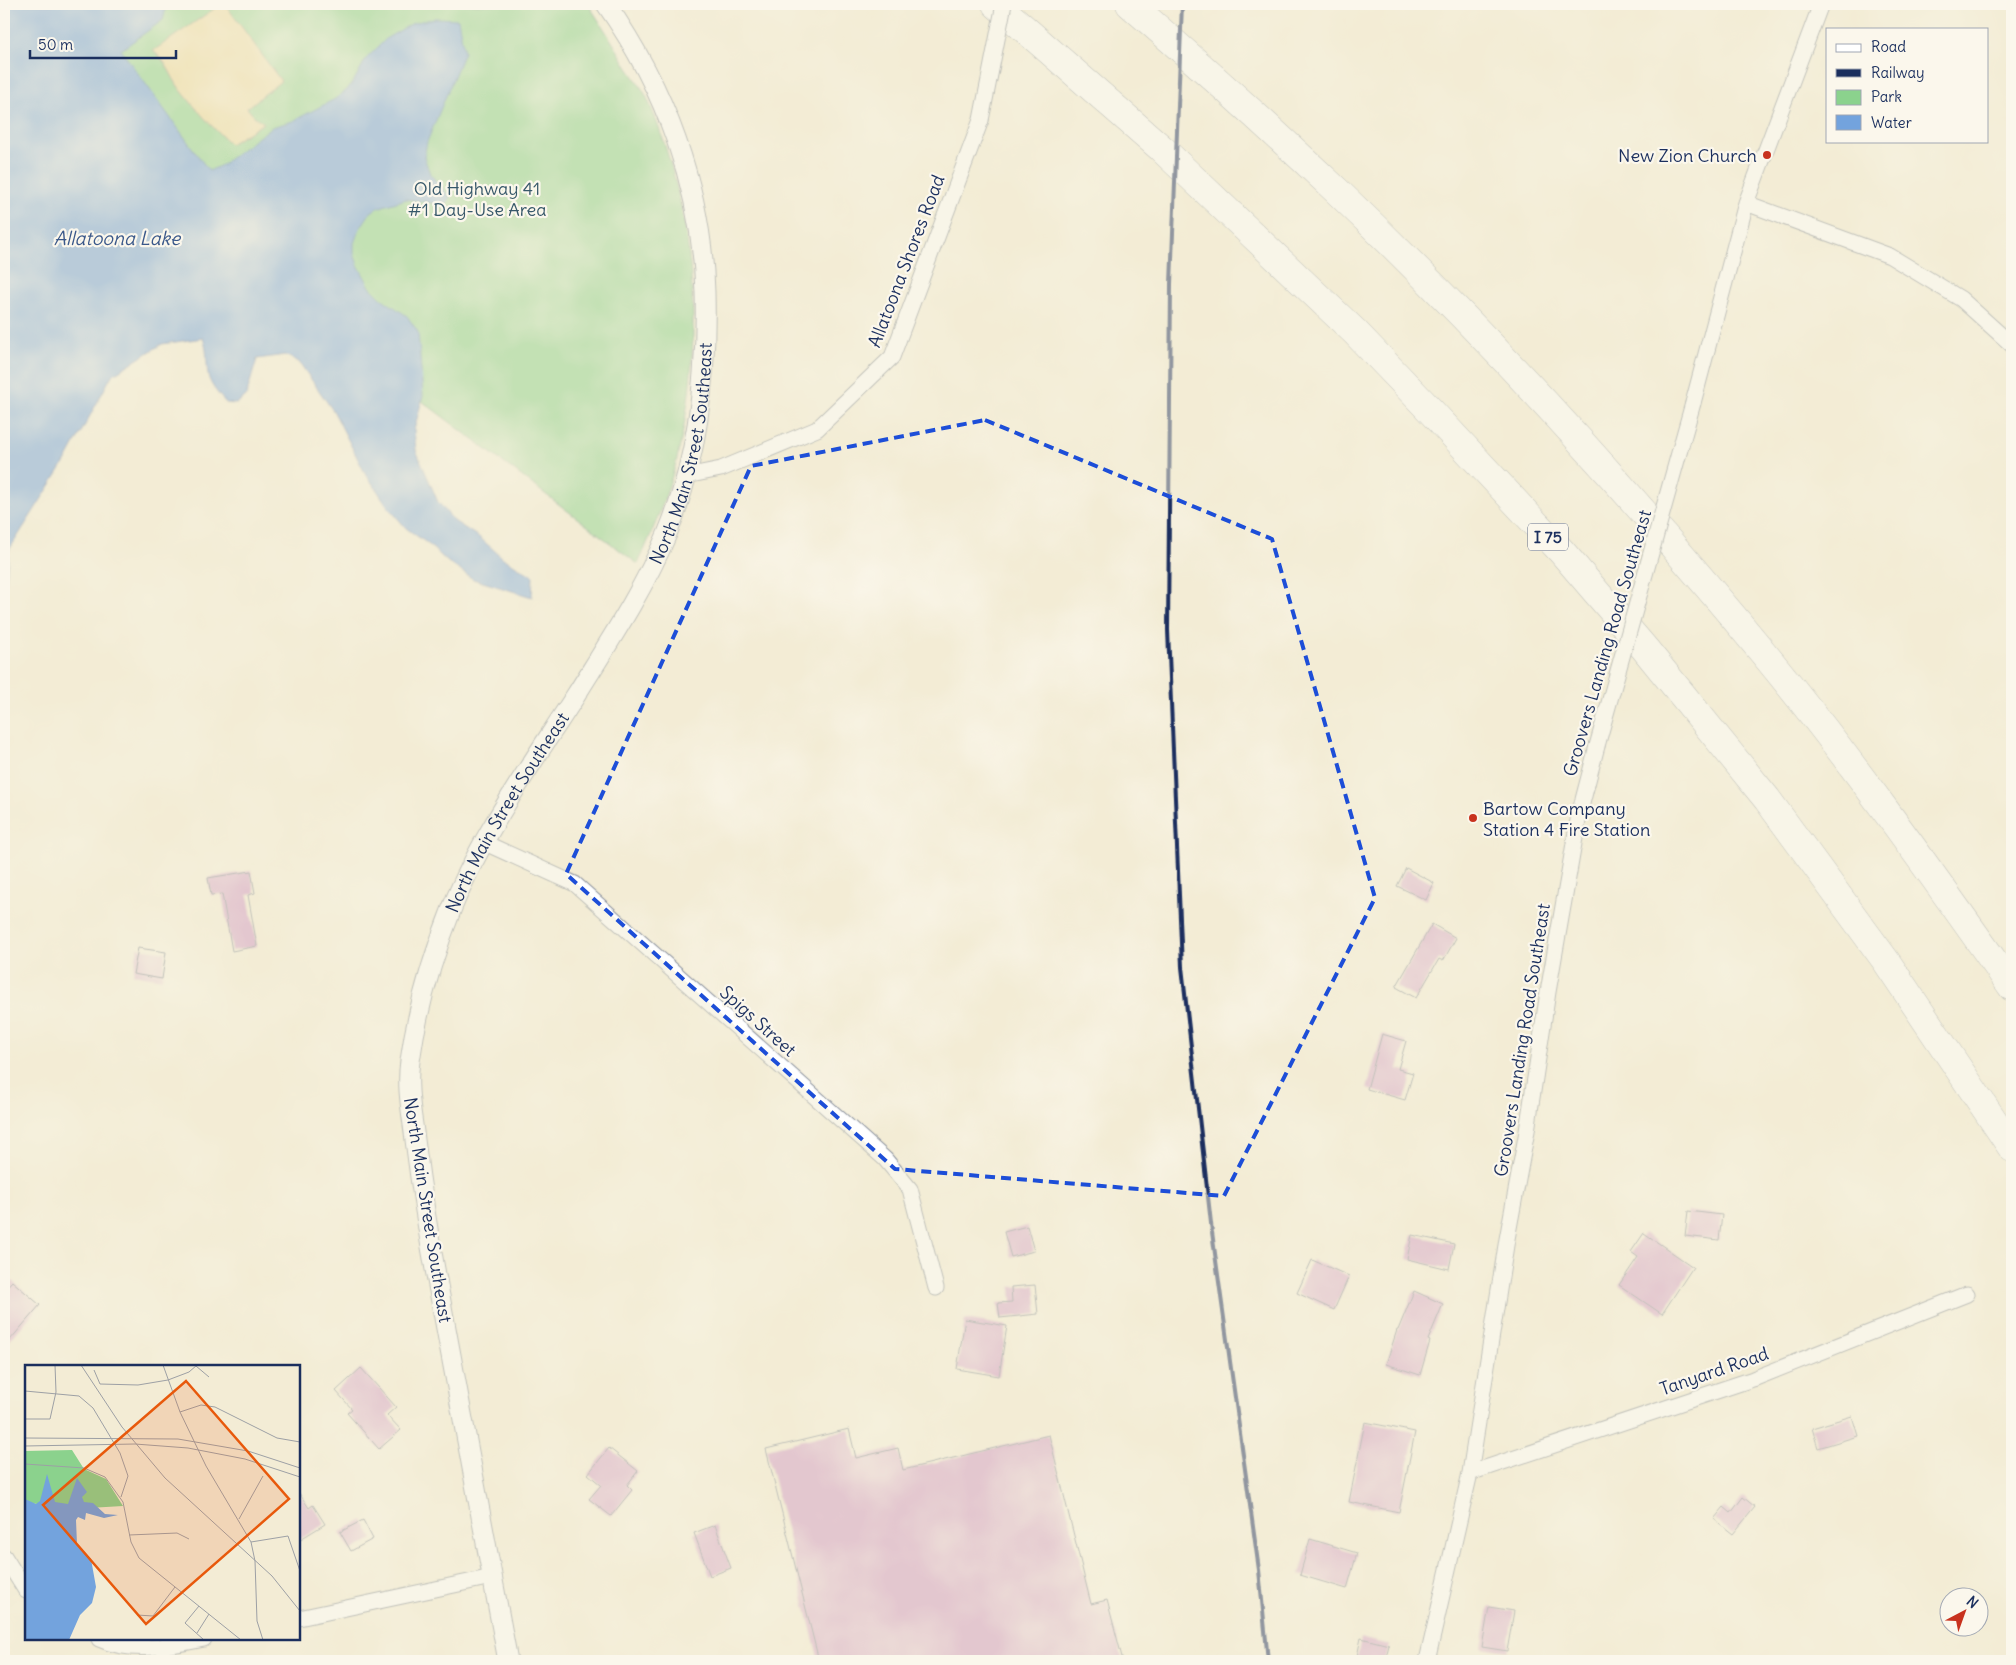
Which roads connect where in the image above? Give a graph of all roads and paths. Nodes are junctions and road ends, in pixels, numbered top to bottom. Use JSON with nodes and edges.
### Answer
{"nodes":[{"id":1,"x":606,"y":4,"type":"edge"},
{"id":2,"x":996,"y":4,"type":"edge"},
{"id":3,"x":1004,"y":4,"type":"edge"},
{"id":4,"x":1130,"y":4,"type":"edge"},
{"id":5,"x":1820,"y":4,"type":"edge"},
{"id":6,"x":1746,"y":204,"type":"junction"},
{"id":7,"x":2012,"y":345,"type":"edge"},
{"id":8,"x":686,"y":476,"type":"junction"},
{"id":9,"x":485,"y":843,"type":"junction"},
{"id":10,"x":2012,"y":988,"type":"edge"},
{"id":11,"x":2012,"y":1148,"type":"edge"},
{"id":12,"x":936,"y":1288,"type":"dead end"},
{"id":13,"x":1967,"y":1294,"type":"dead end"},
{"id":14,"x":1470,"y":1473,"type":"junction"},
{"id":15,"x":4,"y":1556,"type":"edge"},
{"id":16,"x":492,"y":1577,"type":"junction"},
{"id":17,"x":25,"y":1589,"type":"edge"},
{"id":18,"x":300,"y":1618,"type":"edge"},
{"id":19,"x":101,"y":1640,"type":"edge"},
{"id":20,"x":199,"y":1640,"type":"edge"},
{"id":21,"x":508,"y":1661,"type":"edge"},
{"id":22,"x":1427,"y":1661,"type":"edge"}],
"edges":[{"from":1,"to":8,"type":"street","name":"North Main Street Southeast"},
{"from":2,"to":11,"type":"highway","number":"I 75"},
{"from":3,"to":8,"type":"street","name":"Allatoona Shores Road","bridge":true},
{"from":4,"to":10,"type":"highway"},
{"from":5,"to":6,"type":"street","name":"Groovers Landing Road Southeast"},
{"from":6,"to":7,"type":"street"},
{"from":6,"to":14,"type":"street","name":"Groovers Landing Road Southeast","bridge":true},
{"from":8,"to":9,"type":"street","name":"North Main Street Southeast"},
{"from":9,"to":12,"type":"street","name":"Spigs Street"},
{"from":9,"to":16,"type":"street","name":"North Main Street Southeast"},
{"from":13,"to":14,"type":"street","name":"Tanyard Road"},
{"from":14,"to":22,"type":"street","name":"Groovers Landing Road Southeast"},
{"from":15,"to":17,"type":"street"},
{"from":16,"to":18,"type":"street"},
{"from":16,"to":21,"type":"street","name":"North Main Street Southeast"},
{"from":19,"to":20,"type":"street"}]}
